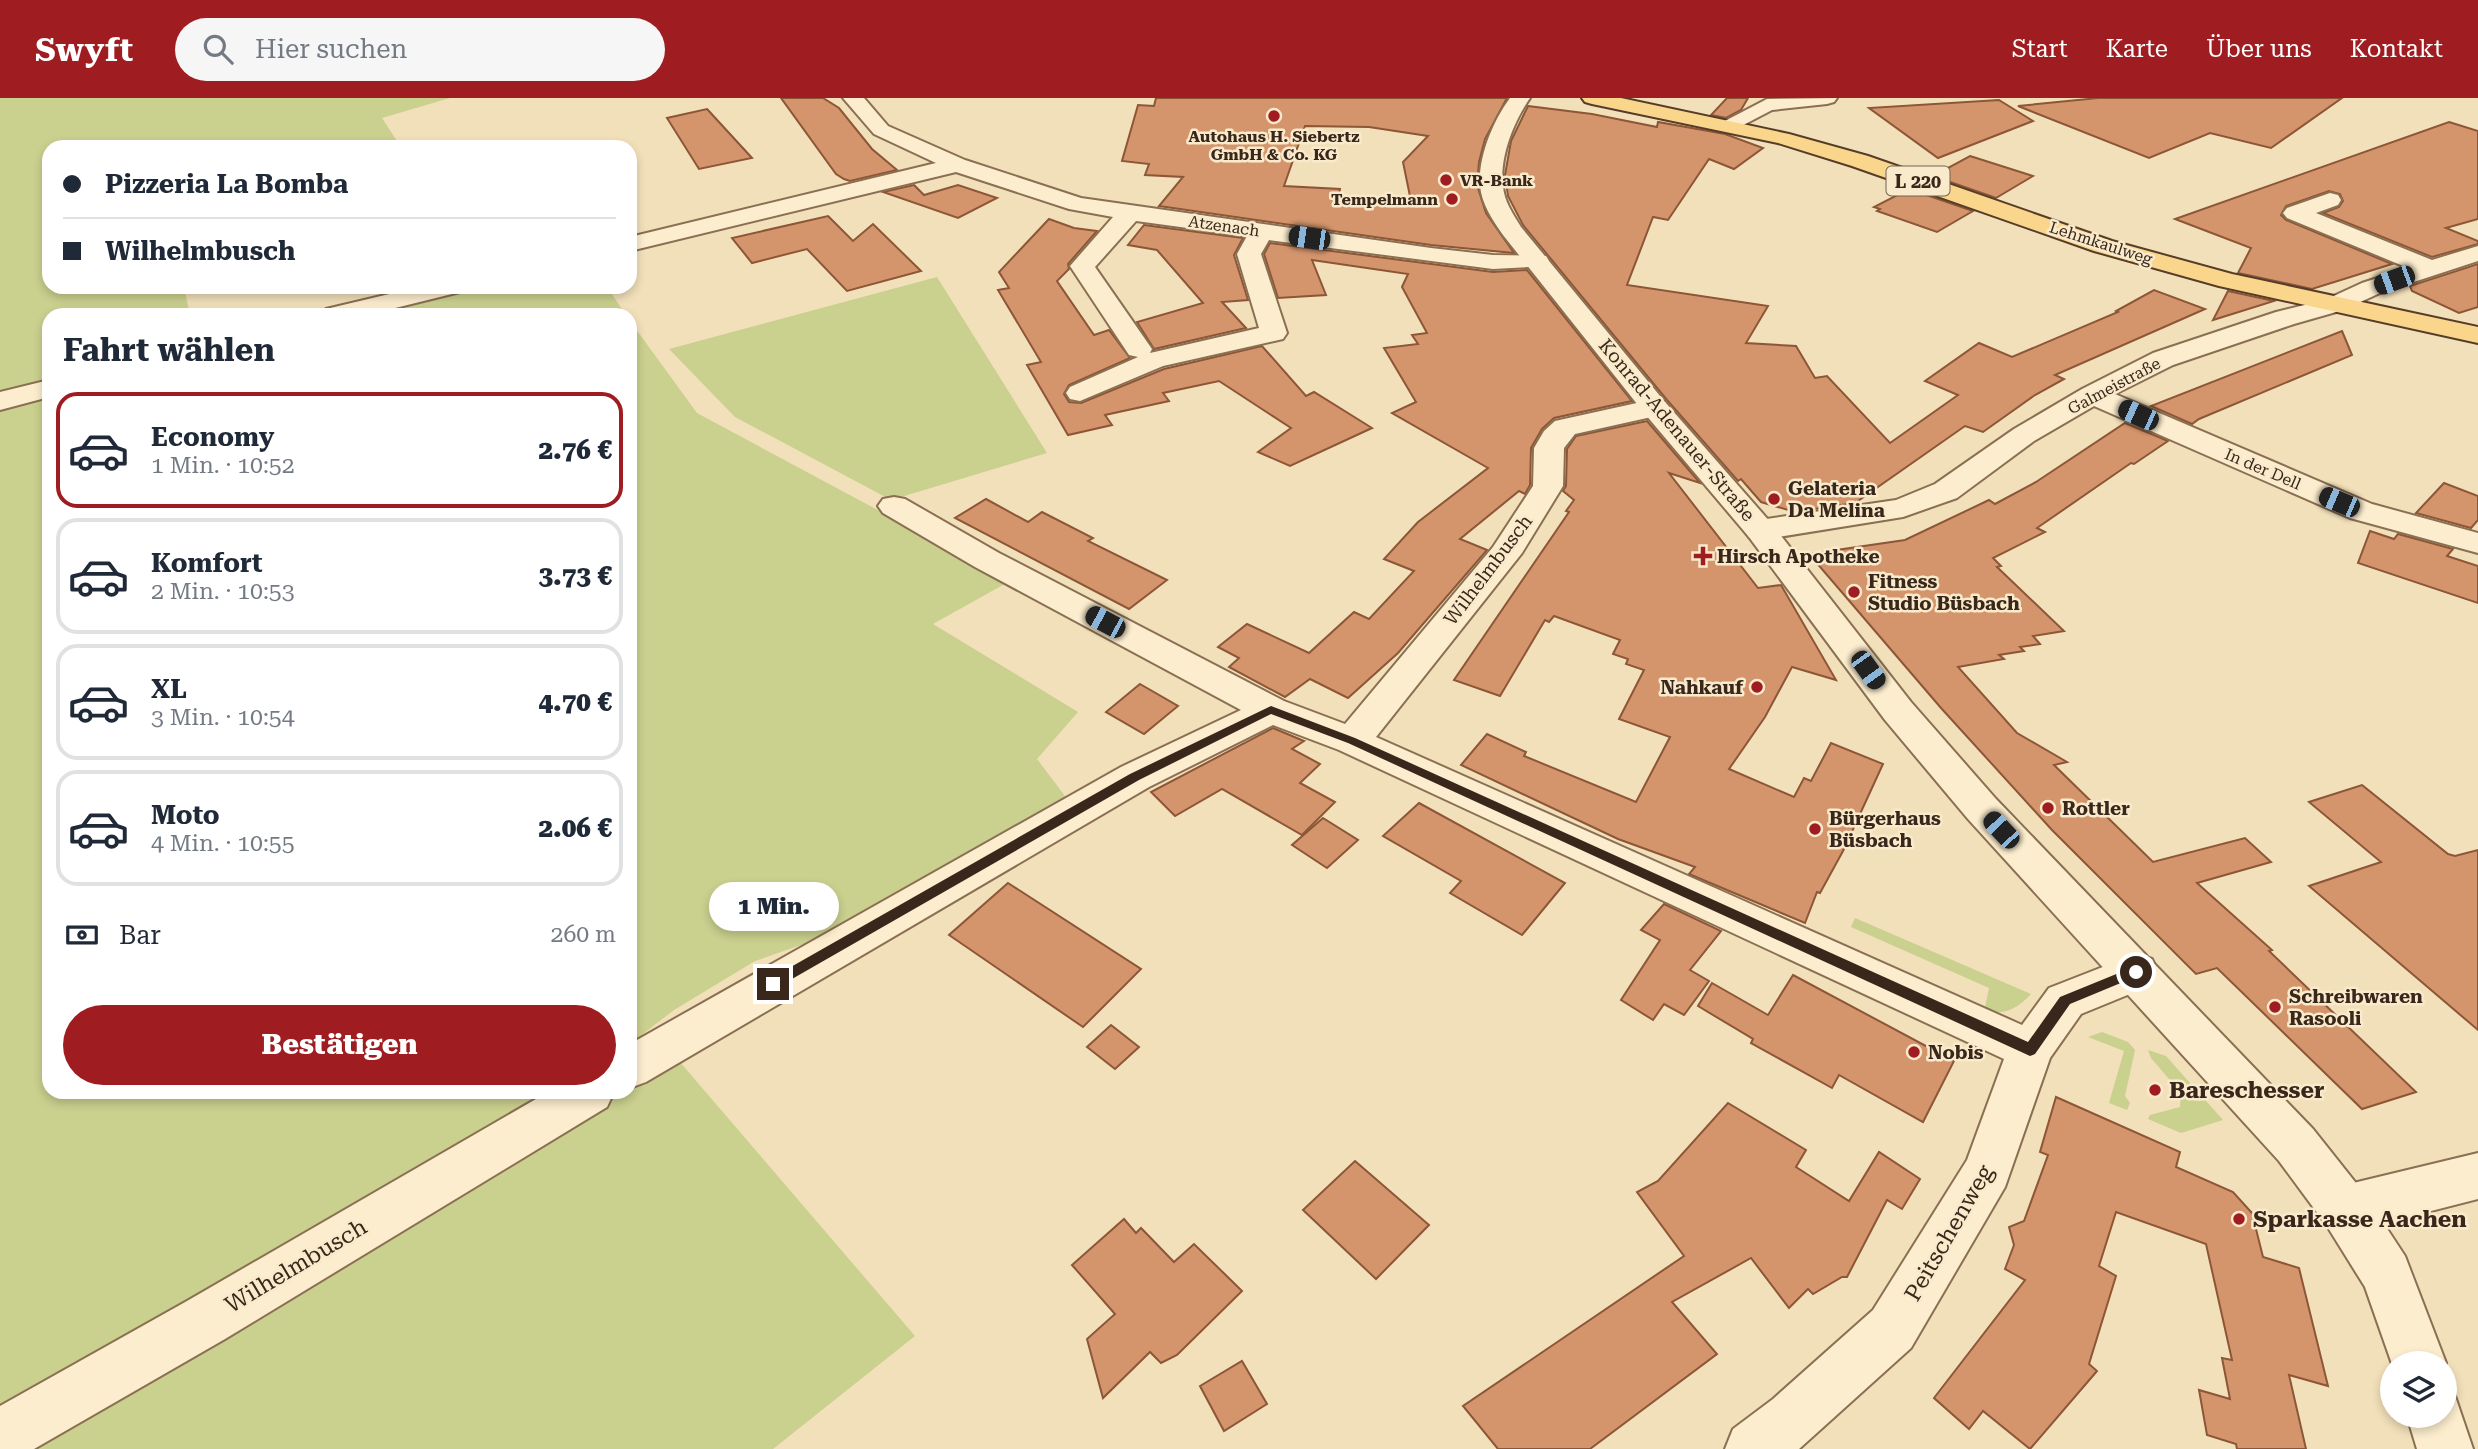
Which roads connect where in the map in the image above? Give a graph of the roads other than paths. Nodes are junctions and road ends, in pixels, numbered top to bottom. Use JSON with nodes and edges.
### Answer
{"nodes":[{"id":1,"x":853,"y":98,"type":"edge"},
{"id":2,"x":1520,"y":98,"type":"edge"},
{"id":3,"x":1592,"y":98,"type":"edge"},
{"id":4,"x":1827,"y":98,"type":"edge"},
{"id":5,"x":1730,"y":125,"type":"junction"},
{"id":6,"x":957,"y":165,"type":"junction"},
{"id":7,"x":2330,"y":200,"type":"dead end"},
{"id":8,"x":1130,"y":213,"type":"junction"},
{"id":9,"x":1262,"y":231,"type":"junction"},
{"id":10,"x":637,"y":242,"type":"edge"},
{"id":11,"x":2478,"y":253,"type":"edge"},
{"id":12,"x":1537,"y":261,"type":"junction"},
{"id":13,"x":2431,"y":268,"type":"junction"},
{"id":14,"x":422,"y":294,"type":"edge"},
{"id":15,"x":2334,"y":305,"type":"junction"},
{"id":16,"x":364,"y":308,"type":"edge"},
{"id":17,"x":2478,"y":335,"type":"edge"},
{"id":18,"x":1139,"y":349,"type":"dead end"},
{"id":19,"x":42,"y":390,"type":"edge"},
{"id":20,"x":1080,"y":393,"type":"dead end"},
{"id":21,"x":2092,"y":395,"type":"junction"},
{"id":22,"x":0,"y":401,"type":"edge"},
{"id":23,"x":1655,"y":408,"type":"junction"},
{"id":24,"x":894,"y":506,"type":"dead end"},
{"id":25,"x":1760,"y":530,"type":"junction"},
{"id":26,"x":2478,"y":543,"type":"edge"},
{"id":27,"x":1271,"y":710,"type":"junction"},
{"id":28,"x":1352,"y":741,"type":"junction"},
{"id":29,"x":2136,"y":972,"type":"junction"},
{"id":30,"x":2030,"y":1050,"type":"junction"},
{"id":31,"x":637,"y":1064,"type":"edge"},
{"id":32,"x":578,"y":1099,"type":"edge"},
{"id":33,"x":2478,"y":1177,"type":"edge"},
{"id":34,"x":2345,"y":1209,"type":"junction"},
{"id":35,"x":2415,"y":1351,"type":"edge"},
{"id":36,"x":2439,"y":1428,"type":"edge"},
{"id":37,"x":0,"y":1437,"type":"edge"},
{"id":38,"x":1753,"y":1449,"type":"edge"},
{"id":39,"x":2445,"y":1449,"type":"edge"}],
"edges":[{"from":1,"to":6,"type":"street","name":"Atzenach"},
{"from":2,"to":12,"type":"street","name":"Konrad-Adenauer-Straße"},
{"from":3,"to":5,"type":"main road","number":"L 220"},
{"from":4,"to":5,"type":"street"},
{"from":5,"to":15,"type":"main road","name":"Lehmkaulweg","number":"L 220"},
{"from":6,"to":8,"type":"street","name":"Atzenach"},
{"from":6,"to":10,"type":"street"},
{"from":7,"to":13,"type":"street"},
{"from":8,"to":9,"type":"street","name":"Atzenach"},
{"from":8,"to":18,"type":"street"},
{"from":9,"to":12,"type":"street","name":"Atzenach"},
{"from":9,"to":20,"type":"street"},
{"from":11,"to":13,"type":"street","name":"Galmeistraße"},
{"from":12,"to":23,"type":"street","name":"Konrad-Adenauer-Straße"},
{"from":13,"to":15,"type":"street","name":"Galmeistraße"},
{"from":14,"to":16,"type":"street"},
{"from":15,"to":17,"type":"main road","name":"Lehmkaulweg","number":"L 220"},
{"from":15,"to":21,"type":"street","name":"Galmeistraße"},
{"from":19,"to":22,"type":"street"},
{"from":21,"to":25,"type":"street","name":"Galmeistraße"},
{"from":21,"to":26,"type":"street","name":"In der Dell"},
{"from":23,"to":25,"type":"street","name":"Konrad-Adenauer-Straße"},
{"from":23,"to":28,"type":"street","name":"Wilhelmbusch"},
{"from":24,"to":27,"type":"street"},
{"from":25,"to":29,"type":"street","name":"Konrad-Adenauer-Straße"},
{"from":27,"to":28,"type":"street"},
{"from":27,"to":31,"type":"street"},
{"from":28,"to":30,"type":"street"},
{"from":29,"to":30,"type":"street","name":"Peitschenweg"},
{"from":29,"to":34,"type":"street","name":"Konrad-Adenauer-Straße"},
{"from":30,"to":38,"type":"street","name":"Peitschenweg"},
{"from":32,"to":37,"type":"street","name":"Wilhelmbusch"},
{"from":33,"to":34,"type":"street"},
{"from":34,"to":35,"type":"street","name":"Konrad-Adenauer-Straße"},
{"from":36,"to":39,"type":"street"}]}
